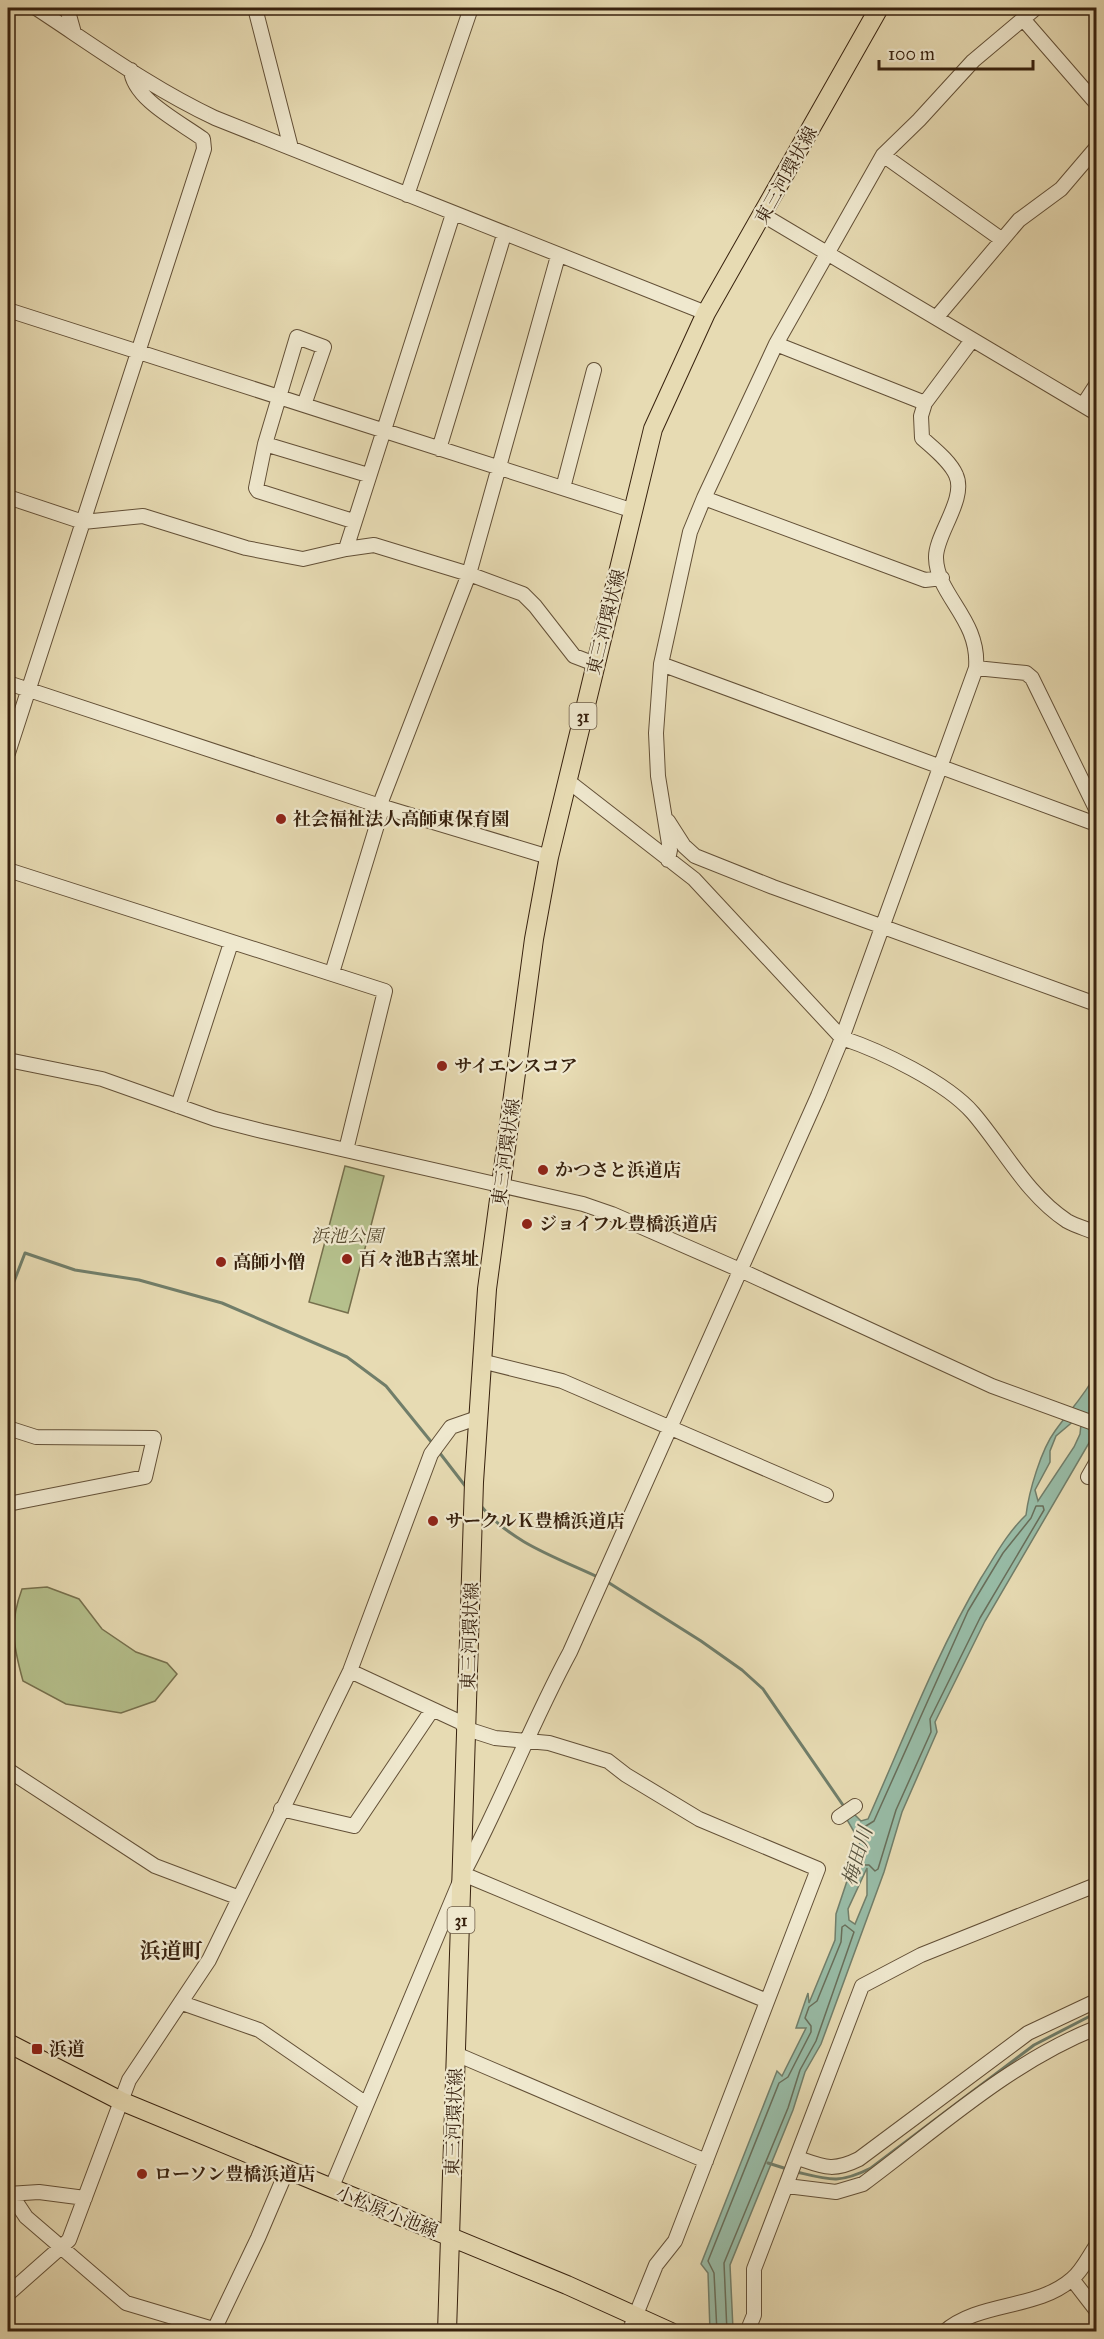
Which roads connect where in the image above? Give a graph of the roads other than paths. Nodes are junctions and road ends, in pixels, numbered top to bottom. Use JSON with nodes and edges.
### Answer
{"nodes":[{"id":1,"x":36,"y":8,"type":"edge"},
{"id":2,"x":67,"y":8,"type":"edge"},
{"id":3,"x":255,"y":8,"type":"edge"},
{"id":4,"x":471,"y":8,"type":"edge"},
{"id":5,"x":879,"y":8,"type":"edge"},
{"id":6,"x":1036,"y":8,"type":"edge"},
{"id":7,"x":1023,"y":19,"type":"junction"},
{"id":8,"x":74,"y":33,"type":"junction"},
{"id":9,"x":131,"y":70,"type":"junction"},
{"id":10,"x":1096,"y":103,"type":"edge"},
{"id":11,"x":291,"y":148,"type":"junction"},
{"id":12,"x":1096,"y":148,"type":"edge"},
{"id":13,"x":883,"y":155,"type":"junction"},
{"id":14,"x":408,"y":195,"type":"junction"},
{"id":15,"x":453,"y":214,"type":"junction"},
{"id":16,"x":763,"y":215,"type":"junction"},
{"id":17,"x":504,"y":235,"type":"junction"},
{"id":18,"x":1001,"y":239,"type":"junction"},
{"id":19,"x":827,"y":253,"type":"junction"},
{"id":20,"x":558,"y":256,"type":"junction"},
{"id":21,"x":8,"y":310,"type":"edge"},
{"id":22,"x":706,"y":313,"type":"junction"},
{"id":23,"x":936,"y":318,"type":"junction"},
{"id":24,"x":972,"y":340,"type":"junction"},
{"id":25,"x":776,"y":344,"type":"junction"},
{"id":26,"x":137,"y":351,"type":"junction"},
{"id":27,"x":594,"y":370,"type":"dead end"},
{"id":28,"x":1096,"y":385,"type":"edge"},
{"id":29,"x":278,"y":397,"type":"junction"},
{"id":30,"x":925,"y":404,"type":"junction"},
{"id":31,"x":304,"y":405,"type":"junction"},
{"id":32,"x":1083,"y":405,"type":"junction"},
{"id":33,"x":1096,"y":413,"type":"edge"},
{"id":34,"x":383,"y":431,"type":"junction"},
{"id":35,"x":265,"y":444,"type":"junction"},
{"id":36,"x":439,"y":449,"type":"junction"},
{"id":37,"x":499,"y":468,"type":"junction"},
{"id":38,"x":368,"y":475,"type":"junction"},
{"id":39,"x":563,"y":488,"type":"junction"},
{"id":40,"x":8,"y":497,"type":"edge"},
{"id":41,"x":704,"y":498,"type":"junction"},
{"id":42,"x":634,"y":511,"type":"junction"},
{"id":43,"x":353,"y":521,"type":"junction"},
{"id":44,"x":83,"y":522,"type":"junction"},
{"id":45,"x":346,"y":549,"type":"junction"},
{"id":46,"x":469,"y":574,"type":"junction"},
{"id":47,"x":942,"y":578,"type":"junction"},
{"id":48,"x":595,"y":664,"type":"junction"},
{"id":49,"x":662,"y":664,"type":"junction"},
{"id":50,"x":976,"y":668,"type":"junction"},
{"id":51,"x":8,"y":683,"type":"edge"},
{"id":52,"x":27,"y":690,"type":"junction"},
{"id":53,"x":8,"y":753,"type":"edge"},
{"id":54,"x":941,"y":765,"type":"junction"},
{"id":55,"x":568,"y":781,"type":"junction"},
{"id":56,"x":380,"y":806,"type":"junction"},
{"id":57,"x":1096,"y":809,"type":"edge"},
{"id":58,"x":664,"y":814,"type":"junction"},
{"id":59,"x":1096,"y":824,"type":"edge"},
{"id":60,"x":549,"y":857,"type":"junction"},
{"id":61,"x":668,"y":860,"type":"junction"},
{"id":62,"x":8,"y":870,"type":"edge"},
{"id":63,"x":882,"y":926,"type":"junction"},
{"id":64,"x":231,"y":943,"type":"junction"},
{"id":65,"x":332,"y":973,"type":"junction"},
{"id":66,"x":1096,"y":1004,"type":"edge"},
{"id":67,"x":842,"y":1038,"type":"junction"},
{"id":68,"x":8,"y":1060,"type":"edge"},
{"id":69,"x":178,"y":1106,"type":"junction"},
{"id":70,"x":346,"y":1150,"type":"junction"},
{"id":71,"x":502,"y":1186,"type":"junction"},
{"id":72,"x":1096,"y":1233,"type":"edge"},
{"id":73,"x":740,"y":1270,"type":"junction"},
{"id":74,"x":481,"y":1361,"type":"junction"},
{"id":75,"x":477,"y":1419,"type":"junction"},
{"id":76,"x":1096,"y":1424,"type":"edge"},
{"id":77,"x":670,"y":1426,"type":"junction"},
{"id":78,"x":8,"y":1428,"type":"edge"},
{"id":79,"x":1096,"y":1462,"type":"edge"},
{"id":80,"x":1088,"y":1477,"type":"dead end"},
{"id":81,"x":826,"y":1496,"type":"dead end"},
{"id":82,"x":8,"y":1504,"type":"edge"},
{"id":83,"x":350,"y":1671,"type":"junction"},
{"id":84,"x":432,"y":1710,"type":"junction"},
{"id":85,"x":467,"y":1729,"type":"junction"},
{"id":86,"x":526,"y":1741,"type":"junction"},
{"id":87,"x":8,"y":1770,"type":"edge"},
{"id":88,"x":855,"y":1806,"type":"dead end"},
{"id":89,"x":280,"y":1809,"type":"junction"},
{"id":90,"x":839,"y":1817,"type":"dead end"},
{"id":91,"x":463,"y":1874,"type":"junction"},
{"id":92,"x":1096,"y":1885,"type":"edge"},
{"id":93,"x":237,"y":1897,"type":"junction"},
{"id":94,"x":767,"y":2001,"type":"junction"},
{"id":95,"x":1096,"y":2001,"type":"edge"},
{"id":96,"x":182,"y":2003,"type":"junction"},
{"id":97,"x":1096,"y":2028,"type":"edge"},
{"id":98,"x":8,"y":2043,"type":"edge"},
{"id":99,"x":456,"y":2054,"type":"junction"},
{"id":100,"x":121,"y":2101,"type":"junction"},
{"id":101,"x":365,"y":2103,"type":"junction"},
{"id":102,"x":706,"y":2161,"type":"junction"},
{"id":103,"x":287,"y":2170,"type":"junction"},
{"id":104,"x":793,"y":2171,"type":"junction"},
{"id":105,"x":331,"y":2188,"type":"junction"},
{"id":106,"x":8,"y":2193,"type":"edge"},
{"id":107,"x":86,"y":2198,"type":"junction"},
{"id":108,"x":449,"y":2237,"type":"junction"},
{"id":109,"x":1096,"y":2246,"type":"edge"},
{"id":110,"x":62,"y":2249,"type":"junction"},
{"id":111,"x":1072,"y":2279,"type":"junction"},
{"id":112,"x":8,"y":2294,"type":"edge"},
{"id":113,"x":1096,"y":2310,"type":"edge"},
{"id":114,"x":636,"y":2322,"type":"edge"},
{"id":115,"x":216,"y":2330,"type":"edge"},
{"id":116,"x":447,"y":2331,"type":"edge"},
{"id":117,"x":671,"y":2331,"type":"edge"},
{"id":118,"x":747,"y":2331,"type":"edge"},
{"id":119,"x":944,"y":2331,"type":"edge"}],
"edges":[{"from":1,"to":8,"type":"street"},
{"from":2,"to":8,"type":"street"},
{"from":3,"to":11,"type":"street"},
{"from":4,"to":14,"type":"street"},
{"from":5,"to":16,"type":"main road","name":"東三河環状線","number":"31"},
{"from":6,"to":7,"type":"street"},
{"from":7,"to":10,"type":"street"},
{"from":7,"to":13,"type":"street"},
{"from":8,"to":9,"type":"street"},
{"from":9,"to":11,"type":"street"},
{"from":9,"to":26,"type":"street"},
{"from":11,"to":14,"type":"street"},
{"from":12,"to":18,"type":"street"},
{"from":13,"to":18,"type":"street"},
{"from":13,"to":19,"type":"street"},
{"from":14,"to":15,"type":"street"},
{"from":15,"to":17,"type":"street"},
{"from":15,"to":34,"type":"street"},
{"from":16,"to":19,"type":"street"},
{"from":16,"to":22,"type":"main road","name":"東三河環状線","number":"31"},
{"from":17,"to":20,"type":"street"},
{"from":17,"to":36,"type":"street"},
{"from":18,"to":23,"type":"street"},
{"from":19,"to":23,"type":"street"},
{"from":19,"to":25,"type":"street"},
{"from":20,"to":22,"type":"street"},
{"from":20,"to":37,"type":"street"},
{"from":21,"to":26,"type":"street"},
{"from":22,"to":42,"type":"main road","name":"東三河環状線","number":"31"},
{"from":23,"to":24,"type":"street"},
{"from":24,"to":30,"type":"street"},
{"from":24,"to":32,"type":"street"},
{"from":25,"to":30,"type":"street"},
{"from":25,"to":41,"type":"street"},
{"from":26,"to":29,"type":"street"},
{"from":26,"to":44,"type":"street"},
{"from":27,"to":39,"type":"street"},
{"from":28,"to":32,"type":"street"},
{"from":29,"to":31,"type":"street"},
{"from":29,"to":31,"type":"street"},
{"from":29,"to":35,"type":"street"},
{"from":30,"to":47,"type":"street"},
{"from":31,"to":34,"type":"street"},
{"from":32,"to":33,"type":"street"},
{"from":34,"to":36,"type":"street"},
{"from":34,"to":38,"type":"street"},
{"from":35,"to":38,"type":"street"},
{"from":35,"to":43,"type":"street"},
{"from":36,"to":37,"type":"street"},
{"from":37,"to":39,"type":"street"},
{"from":37,"to":46,"type":"street"},
{"from":38,"to":43,"type":"street"},
{"from":39,"to":42,"type":"street"},
{"from":40,"to":44,"type":"street"},
{"from":41,"to":47,"type":"street"},
{"from":41,"to":49,"type":"street"},
{"from":42,"to":48,"type":"main road","name":"東三河環状線","number":"31"},
{"from":43,"to":45,"type":"street"},
{"from":44,"to":45,"type":"street"},
{"from":44,"to":52,"type":"street"},
{"from":45,"to":46,"type":"street"},
{"from":46,"to":48,"type":"street"},
{"from":46,"to":56,"type":"street"},
{"from":47,"to":50,"type":"street"},
{"from":48,"to":55,"type":"main road","name":"東三河環状線","number":"31"},
{"from":49,"to":54,"type":"street"},
{"from":49,"to":58,"type":"street"},
{"from":50,"to":54,"type":"street"},
{"from":50,"to":57,"type":"street"},
{"from":51,"to":52,"type":"street"},
{"from":52,"to":53,"type":"street"},
{"from":52,"to":56,"type":"street"},
{"from":54,"to":59,"type":"street"},
{"from":54,"to":63,"type":"street"},
{"from":55,"to":60,"type":"main road","name":"東三河環状線","number":"31"},
{"from":55,"to":61,"type":"street"},
{"from":56,"to":60,"type":"street"},
{"from":56,"to":65,"type":"street"},
{"from":58,"to":61,"type":"street"},
{"from":58,"to":63,"type":"street"},
{"from":60,"to":71,"type":"main road","name":"東三河環状線","number":"31"},
{"from":61,"to":67,"type":"street"},
{"from":62,"to":64,"type":"street"},
{"from":63,"to":66,"type":"street"},
{"from":63,"to":67,"type":"street"},
{"from":64,"to":65,"type":"street"},
{"from":64,"to":69,"type":"street"},
{"from":65,"to":70,"type":"street"},
{"from":67,"to":72,"type":"street"},
{"from":67,"to":73,"type":"street"},
{"from":68,"to":69,"type":"street"},
{"from":69,"to":70,"type":"street"},
{"from":70,"to":71,"type":"street"},
{"from":71,"to":73,"type":"street"},
{"from":71,"to":74,"type":"main road","name":"東三河環状線","number":"31"},
{"from":73,"to":76,"type":"street"},
{"from":73,"to":77,"type":"street"},
{"from":74,"to":75,"type":"main road","name":"東三河環状線","number":"31"},
{"from":74,"to":77,"type":"street"},
{"from":75,"to":83,"type":"street"},
{"from":75,"to":85,"type":"main road","name":"東三河環状線","number":"31"},
{"from":77,"to":81,"type":"street"},
{"from":77,"to":86,"type":"street"},
{"from":78,"to":82,"type":"street"},
{"from":79,"to":80,"type":"street"},
{"from":83,"to":84,"type":"street"},
{"from":83,"to":89,"type":"street"},
{"from":84,"to":85,"type":"street"},
{"from":84,"to":89,"type":"street"},
{"from":85,"to":86,"type":"street"},
{"from":85,"to":91,"type":"main road","name":"東三河環状線","number":"31"},
{"from":86,"to":91,"type":"street"},
{"from":86,"to":94,"type":"street"},
{"from":87,"to":93,"type":"street"},
{"from":88,"to":90,"type":"street"},
{"from":89,"to":93,"type":"street"},
{"from":91,"to":94,"type":"street"},
{"from":91,"to":99,"type":"main road","name":"東三河環状線","number":"31"},
{"from":91,"to":101,"type":"street"},
{"from":92,"to":104,"type":"street"},
{"from":93,"to":96,"type":"street"},
{"from":94,"to":102,"type":"street"},
{"from":95,"to":104,"type":"street"},
{"from":96,"to":100,"type":"street"},
{"from":96,"to":101,"type":"street"},
{"from":97,"to":104,"type":"street"},
{"from":98,"to":100,"type":"main road","name":"小松原小池線"},
{"from":99,"to":102,"type":"street"},
{"from":99,"to":108,"type":"main road","name":"東三河環状線","number":"31"},
{"from":100,"to":103,"type":"main road","name":"小松原小池線"},
{"from":100,"to":107,"type":"street"},
{"from":101,"to":105,"type":"street"},
{"from":102,"to":114,"type":"street"},
{"from":103,"to":105,"type":"main road","name":"小松原小池線"},
{"from":103,"to":115,"type":"street"},
{"from":104,"to":118,"type":"street"},
{"from":105,"to":108,"type":"main road","name":"小松原小池線"},
{"from":106,"to":107,"type":"street"},
{"from":106,"to":110,"type":"street"},
{"from":107,"to":110,"type":"street"},
{"from":108,"to":114,"type":"main road","name":"小松原小池線"},
{"from":108,"to":116,"type":"main road","name":"東三河環状線","number":"31"},
{"from":109,"to":111,"type":"street"},
{"from":110,"to":112,"type":"street"},
{"from":110,"to":115,"type":"street"},
{"from":111,"to":113,"type":"street"},
{"from":111,"to":119,"type":"street"},
{"from":114,"to":117,"type":"main road","name":"小松原小池線"}]}
